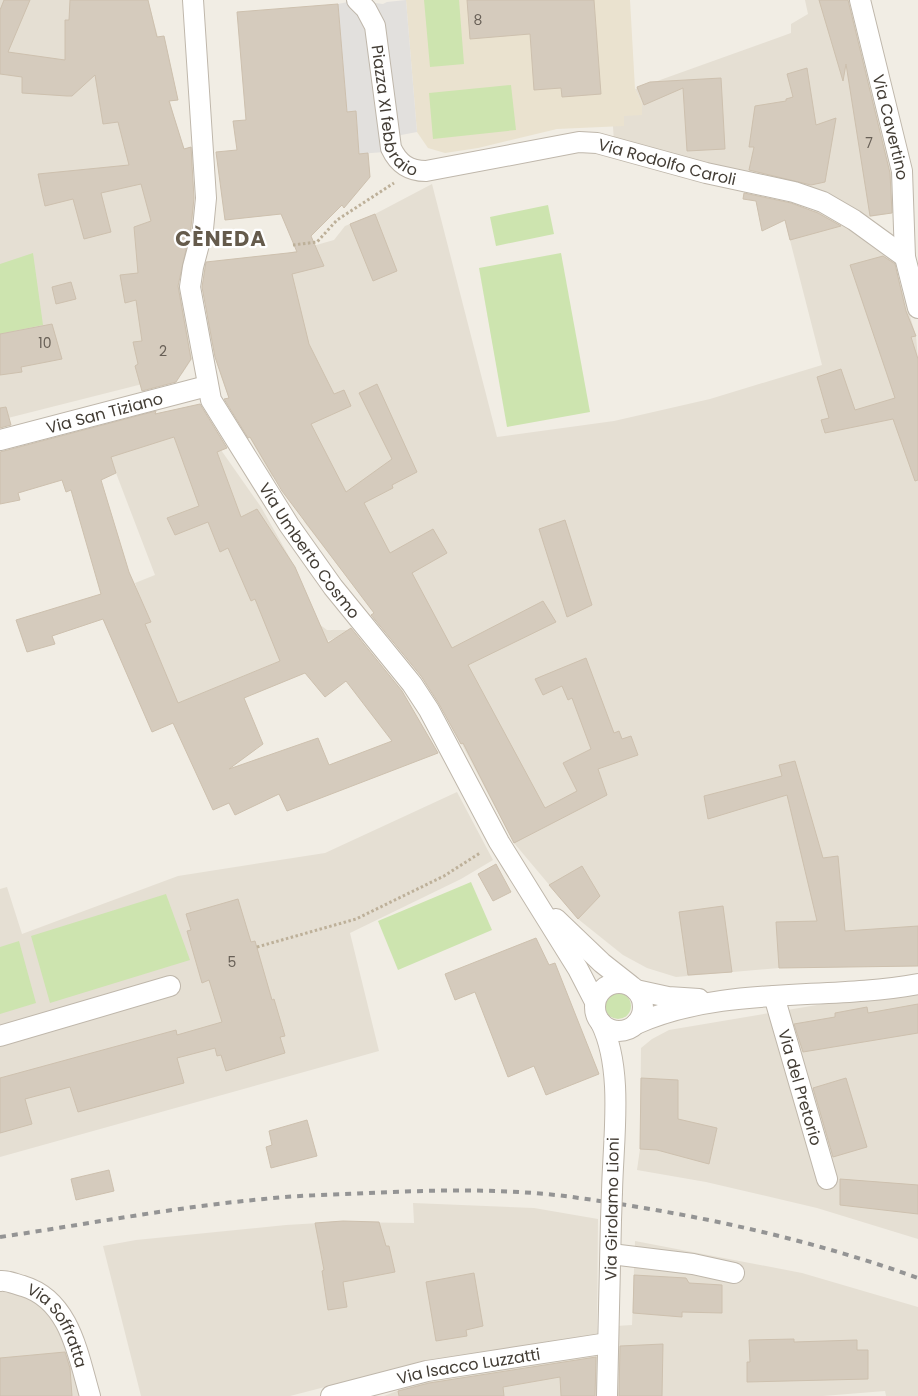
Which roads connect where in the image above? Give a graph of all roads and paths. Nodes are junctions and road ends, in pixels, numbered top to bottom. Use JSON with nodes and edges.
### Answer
{"nodes":[{"id":1,"x":193,"y":0,"type":"edge"},
{"id":2,"x":357,"y":0,"type":"edge"},
{"id":3,"x":860,"y":0,"type":"edge"},
{"id":4,"x":413,"y":170,"type":"junction"},
{"id":5,"x":294,"y":245,"type":"dead end"},
{"id":6,"x":905,"y":257,"type":"junction"},
{"id":7,"x":918,"y":308,"type":"edge"},
{"id":8,"x":208,"y":386,"type":"junction"},
{"id":9,"x":0,"y":440,"type":"edge"},
{"id":10,"x":487,"y":849,"type":"dead end"},
{"id":11,"x":530,"y":893,"type":"junction"},
{"id":12,"x":257,"y":947,"type":"dead end"},
{"id":13,"x":918,"y":984,"type":"edge"},
{"id":14,"x":170,"y":986,"type":"dead end"},
{"id":15,"x":633,"y":988,"type":"junction"},
{"id":16,"x":774,"y":996,"type":"junction"},
{"id":17,"x":726,"y":1000,"type":"junction"},
{"id":18,"x":595,"y":1002,"type":"junction"},
{"id":19,"x":601,"y":1023,"type":"junction"},
{"id":20,"x":636,"y":1024,"type":"junction"},
{"id":21,"x":0,"y":1036,"type":"edge"},
{"id":22,"x":827,"y":1179,"type":"dead end"},
{"id":23,"x":611,"y":1254,"type":"junction"},
{"id":24,"x":734,"y":1273,"type":"dead end"},
{"id":25,"x":0,"y":1281,"type":"edge"},
{"id":26,"x":608,"y":1343,"type":"junction"},
{"id":27,"x":90,"y":1396,"type":"edge"},
{"id":28,"x":331,"y":1396,"type":"edge"},
{"id":29,"x":607,"y":1396,"type":"edge"}],
"edges":[{"from":1,"to":8,"type":"street","name":"Via Umberto Cosmo"},
{"from":2,"to":4,"type":"street","name":"Piazza XI febbraio"},
{"from":3,"to":6,"type":"street","name":"Via Cavertino"},
{"from":4,"to":5,"type":"path","name":"Piazza XI febbraio"},
{"from":4,"to":6,"type":"street","name":"Via Rodolfo Caroli"},
{"from":6,"to":7,"type":"street","name":"Via Cavertino"},
{"from":8,"to":9,"type":"street","name":"Via San Tiziano"},
{"from":8,"to":11,"type":"street","name":"Via Umberto Cosmo"},
{"from":10,"to":12,"type":"path"},
{"from":11,"to":15,"type":"street","name":"Via Umberto Cosmo"},
{"from":11,"to":18,"type":"street","name":"Via Umberto Cosmo"},
{"from":13,"to":16,"type":"street"},
{"from":14,"to":21,"type":"street"},
{"from":15,"to":17,"type":"street"},
{"from":15,"to":18,"type":"street"},
{"from":15,"to":20,"type":"street"},
{"from":16,"to":17,"type":"street"},
{"from":16,"to":22,"type":"street","name":"Via del Pretorio"},
{"from":17,"to":20,"type":"street"},
{"from":18,"to":19,"type":"street"},
{"from":19,"to":20,"type":"street"},
{"from":19,"to":23,"type":"street","name":"Via Girolamo Lioni","bridge":true},
{"from":23,"to":24,"type":"street"},
{"from":23,"to":26,"type":"street","name":"Via Girolamo Lioni"},
{"from":25,"to":27,"type":"street","name":"Via Soffratta"},
{"from":26,"to":28,"type":"street","name":"Via Isacco Luzzatti"},
{"from":26,"to":29,"type":"street","name":"Via Girolamo Lioni"}]}
